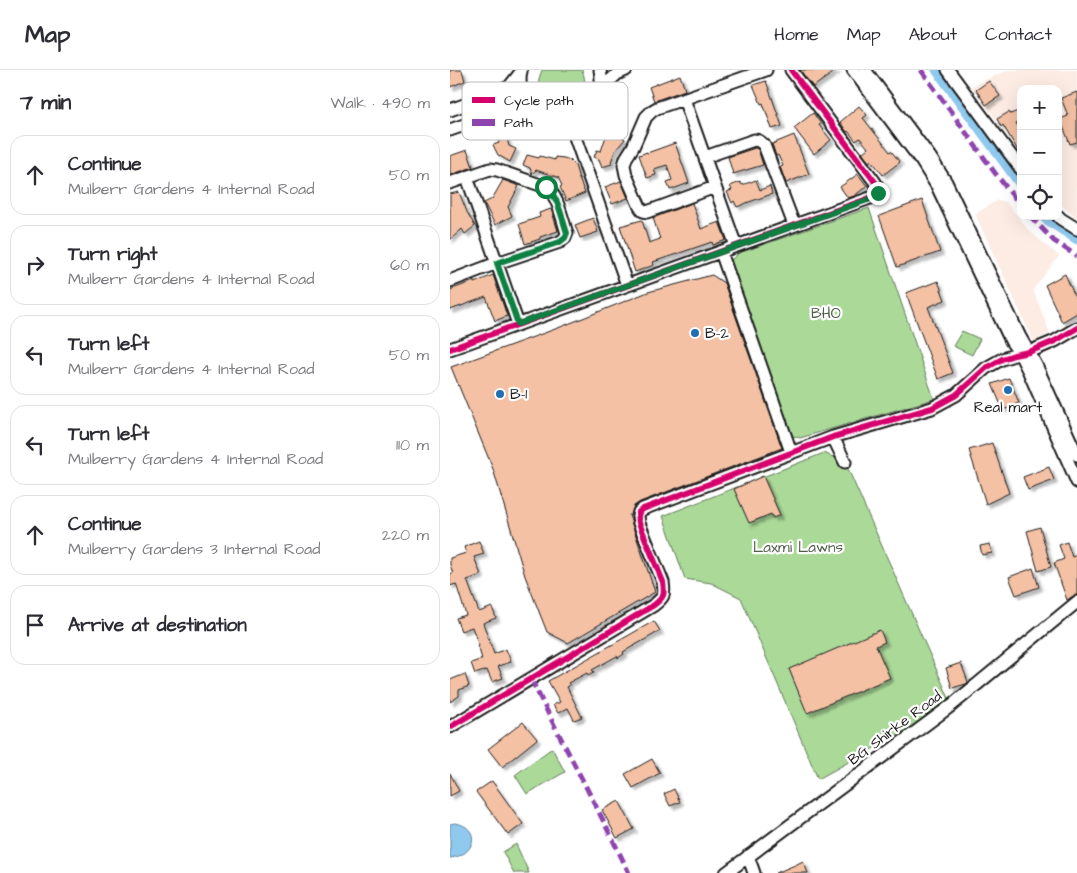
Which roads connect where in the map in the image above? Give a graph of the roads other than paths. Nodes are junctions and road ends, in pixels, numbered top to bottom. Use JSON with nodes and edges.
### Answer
{"nodes":[{"id":1,"x":626,"y":70,"type":"edge"},
{"id":2,"x":766,"y":70,"type":"edge"},
{"id":3,"x":791,"y":70,"type":"edge"},
{"id":4,"x":853,"y":70,"type":"edge"},
{"id":5,"x":865,"y":70,"type":"edge"},
{"id":6,"x":948,"y":70,"type":"edge"},
{"id":7,"x":521,"y":71,"type":"edge"},
{"id":8,"x":513,"y":82,"type":"edge"},
{"id":9,"x":608,"y":82,"type":"edge"},
{"id":10,"x":684,"y":99,"type":"junction"},
{"id":11,"x":462,"y":106,"type":"edge"},
{"id":12,"x":450,"y":110,"type":"edge"},
{"id":13,"x":462,"y":126,"type":"edge"},
{"id":14,"x":450,"y":130,"type":"edge"},
{"id":15,"x":577,"y":140,"type":"edge"},
{"id":16,"x":705,"y":157,"type":"junction"},
{"id":17,"x":1017,"y":164,"type":"edge"},
{"id":18,"x":467,"y":177,"type":"junction"},
{"id":19,"x":450,"y":183,"type":"edge"},
{"id":20,"x":715,"y":187,"type":"junction"},
{"id":21,"x":1062,"y":220,"type":"edge"},
{"id":22,"x":794,"y":225,"type":"junction"},
{"id":23,"x":1077,"y":229,"type":"edge"},
{"id":24,"x":736,"y":246,"type":"junction"},
{"id":25,"x":721,"y":252,"type":"junction"},
{"id":26,"x":497,"y":263,"type":"junction"},
{"id":27,"x":450,"y":282,"type":"edge"},
{"id":28,"x":631,"y":284,"type":"junction"},
{"id":29,"x":518,"y":324,"type":"junction"},
{"id":30,"x":1077,"y":328,"type":"edge"},
{"id":31,"x":450,"y":348,"type":"edge"},
{"id":32,"x":1025,"y":353,"type":"junction"},
{"id":33,"x":833,"y":437,"type":"junction"},
{"id":34,"x":791,"y":452,"type":"junction"},
{"id":35,"x":1077,"y":455,"type":"edge"},
{"id":36,"x":844,"y":462,"type":"dead end"},
{"id":37,"x":1077,"y":482,"type":"edge"},
{"id":38,"x":1077,"y":602,"type":"edge"},
{"id":39,"x":450,"y":727,"type":"edge"},
{"id":40,"x":748,"y":856,"type":"junction"},
{"id":41,"x":726,"y":873,"type":"edge"},
{"id":42,"x":754,"y":873,"type":"edge"}],
"edges":[{"from":1,"to":9,"type":"street"},
{"from":2,"to":10,"type":"street"},
{"from":3,"to":22,"type":"street"},
{"from":4,"to":32,"type":"street"},
{"from":5,"to":32,"type":"street"},
{"from":6,"to":17,"type":"street"},
{"from":7,"to":8,"type":"street"},
{"from":10,"to":16,"type":"street"},
{"from":10,"to":20,"type":"street"},
{"from":11,"to":12,"type":"street"},
{"from":13,"to":14,"type":"street"},
{"from":15,"to":28,"type":"street"},
{"from":16,"to":20,"type":"street"},
{"from":16,"to":22,"type":"street"},
{"from":18,"to":19,"type":"street"},
{"from":18,"to":26,"type":"street"},
{"from":18,"to":26,"type":"street"},
{"from":20,"to":24,"type":"street"},
{"from":21,"to":23,"type":"street"},
{"from":22,"to":24,"type":"street"},
{"from":24,"to":25,"type":"street"},
{"from":25,"to":28,"type":"street"},
{"from":25,"to":34,"type":"street"},
{"from":26,"to":27,"type":"street"},
{"from":26,"to":29,"type":"street"},
{"from":28,"to":29,"type":"street"},
{"from":29,"to":31,"type":"street"},
{"from":30,"to":32,"type":"street"},
{"from":32,"to":33,"type":"street"},
{"from":32,"to":35,"type":"street"},
{"from":32,"to":37,"type":"street"},
{"from":33,"to":34,"type":"street"},
{"from":33,"to":36,"type":"street"},
{"from":34,"to":39,"type":"street"},
{"from":38,"to":40,"type":"street","name":"BG Shirke Road"},
{"from":40,"to":41,"type":"street","name":"BG Shirke Road"},
{"from":40,"to":42,"type":"street"}]}
